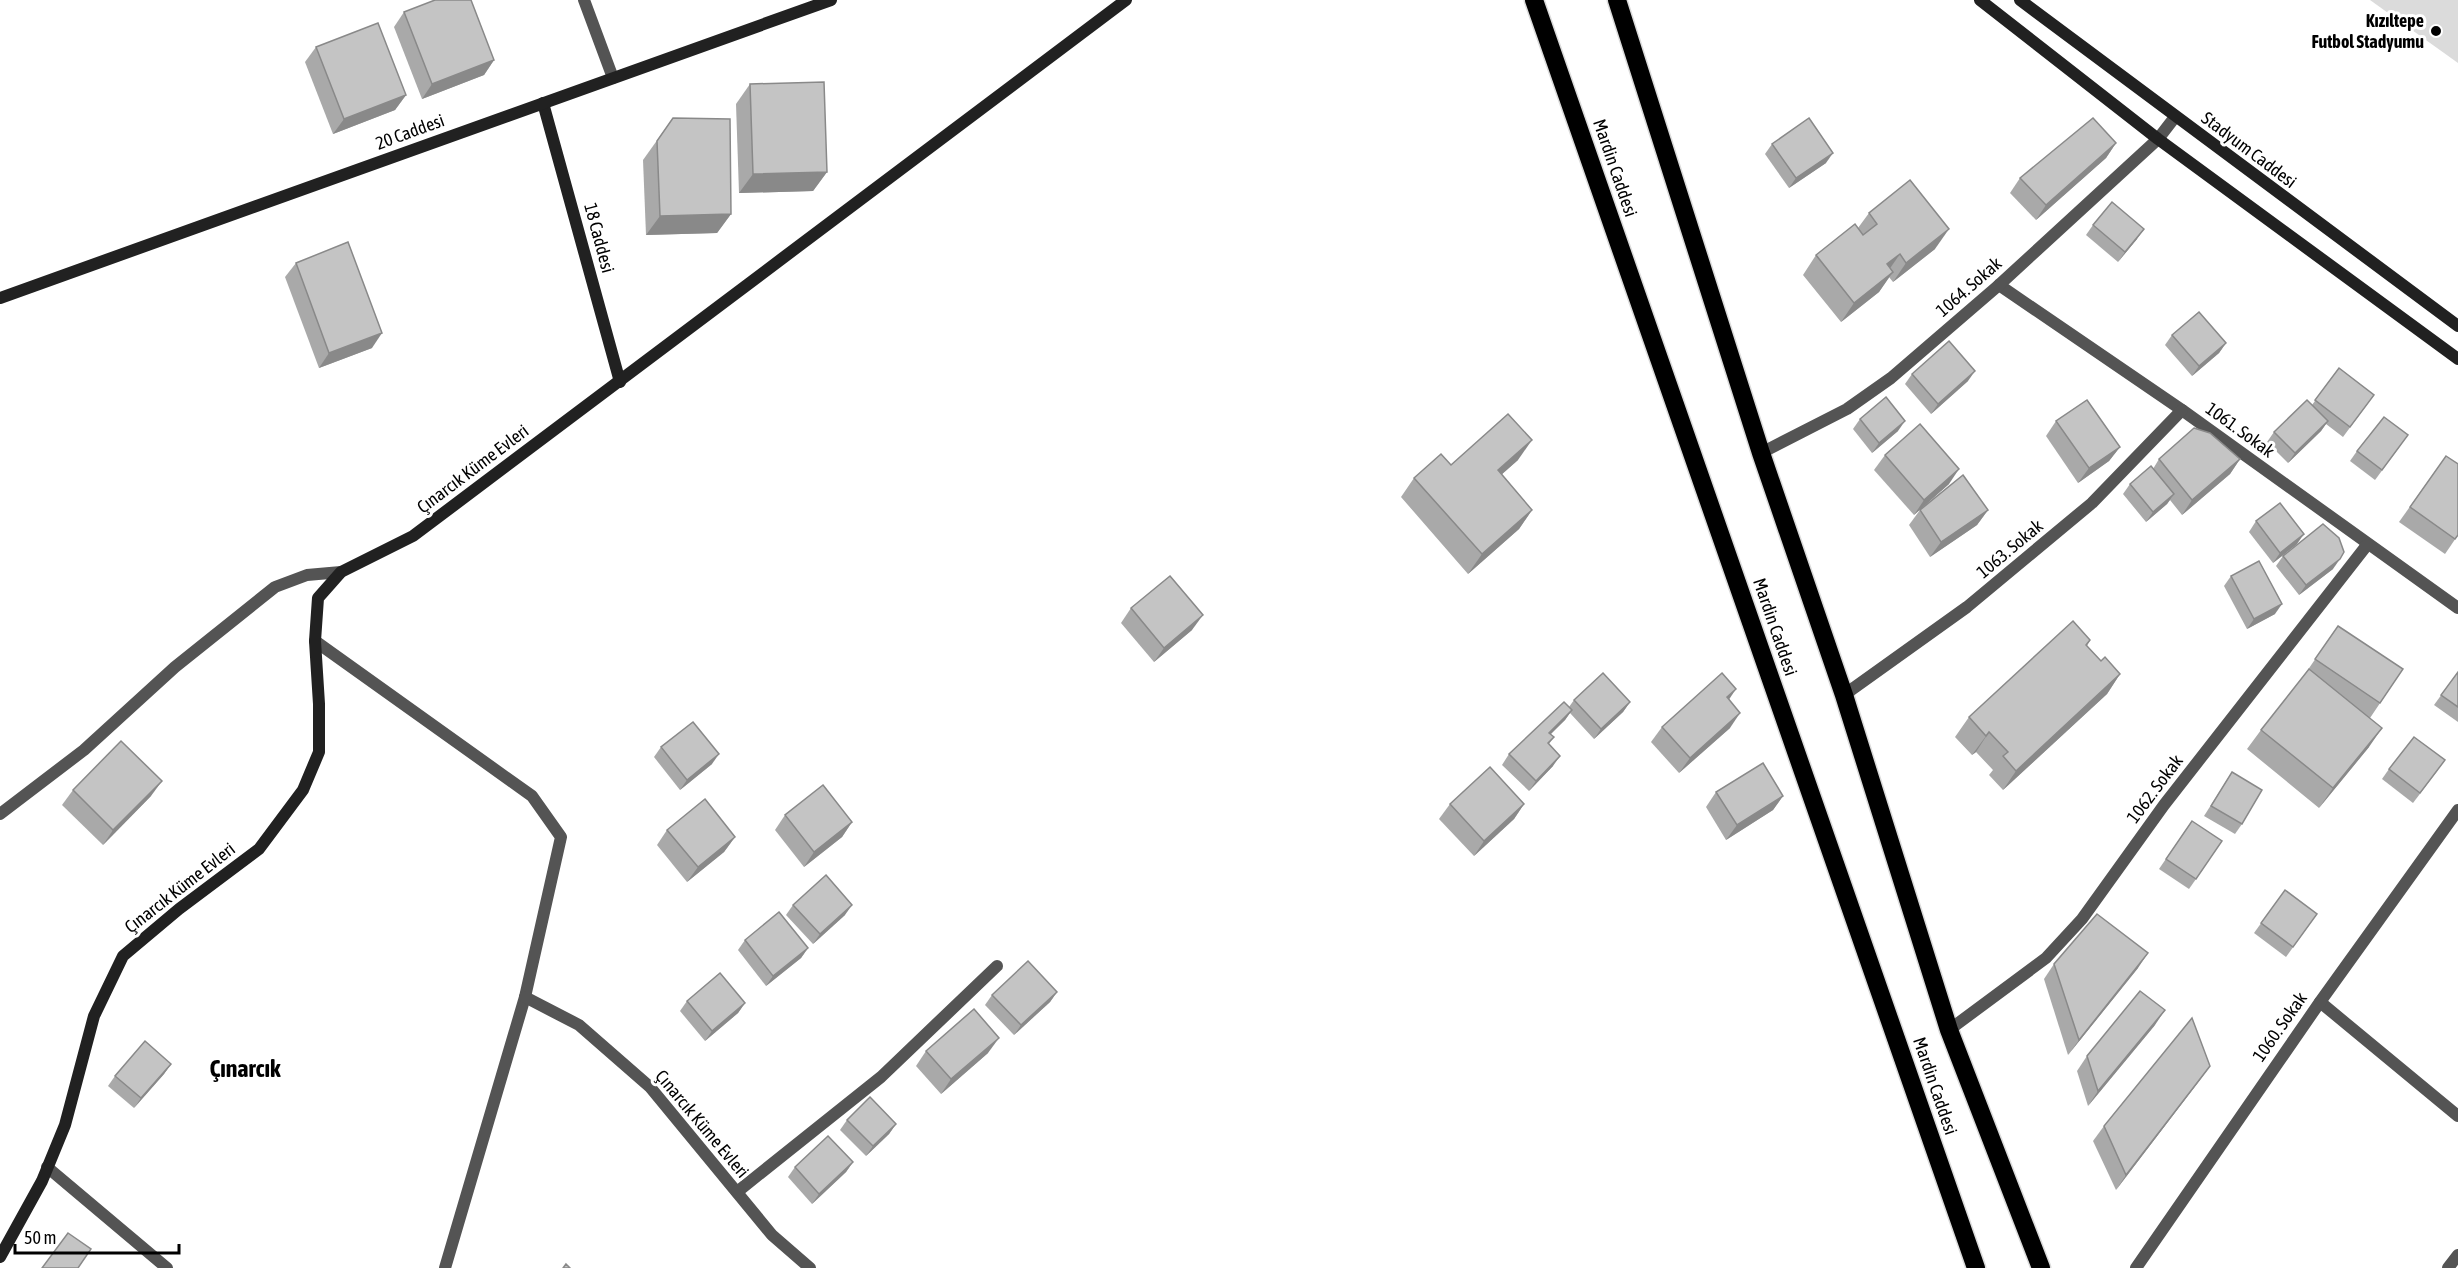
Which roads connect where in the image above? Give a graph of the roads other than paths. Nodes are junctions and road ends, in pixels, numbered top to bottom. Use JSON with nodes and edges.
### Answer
{"nodes":[{"id":1,"x":584,"y":0,"type":"edge"},
{"id":2,"x":831,"y":0,"type":"edge"},
{"id":3,"x":1126,"y":0,"type":"edge"},
{"id":4,"x":1534,"y":0,"type":"edge"},
{"id":5,"x":1617,"y":0,"type":"edge"},
{"id":6,"x":1980,"y":0,"type":"edge"},
{"id":7,"x":2020,"y":0,"type":"edge"},
{"id":8,"x":613,"y":78,"type":"junction"},
{"id":9,"x":543,"y":103,"type":"junction"},
{"id":10,"x":2175,"y":117,"type":"junction"},
{"id":11,"x":2158,"y":139,"type":"junction"},
{"id":12,"x":1999,"y":285,"type":"junction"},
{"id":13,"x":1,"y":294,"type":"edge"},
{"id":14,"x":2458,"y":326,"type":"edge"},
{"id":15,"x":2458,"y":359,"type":"edge"},
{"id":16,"x":620,"y":382,"type":"junction"},
{"id":17,"x":2182,"y":410,"type":"junction"},
{"id":18,"x":1761,"y":453,"type":"junction"},
{"id":19,"x":2367,"y":545,"type":"junction"},
{"id":20,"x":341,"y":572,"type":"junction"},
{"id":21,"x":2458,"y":608,"type":"edge"},
{"id":22,"x":315,"y":641,"type":"junction"},
{"id":23,"x":1844,"y":695,"type":"junction"},
{"id":24,"x":2458,"y":810,"type":"edge"},
{"id":25,"x":0,"y":814,"type":"edge"},
{"id":26,"x":997,"y":966,"type":"dead end"},
{"id":27,"x":525,"y":998,"type":"junction"},
{"id":28,"x":2320,"y":1002,"type":"junction"},
{"id":29,"x":1949,"y":1030,"type":"junction"},
{"id":30,"x":2458,"y":1116,"type":"edge"},
{"id":31,"x":47,"y":1167,"type":"junction"},
{"id":32,"x":737,"y":1192,"type":"junction"},
{"id":33,"x":2458,"y":1256,"type":"edge"},
{"id":34,"x":0,"y":1257,"type":"edge"},
{"id":35,"x":168,"y":1268,"type":"edge"},
{"id":36,"x":445,"y":1268,"type":"edge"},
{"id":37,"x":810,"y":1268,"type":"edge"},
{"id":38,"x":1976,"y":1268,"type":"edge"},
{"id":39,"x":2042,"y":1268,"type":"edge"},
{"id":40,"x":2136,"y":1268,"type":"edge"},
{"id":41,"x":2448,"y":1268,"type":"edge"}],
"edges":[{"from":1,"to":8,"type":"street"},
{"from":2,"to":8,"type":"street","name":"20 Caddesi"},
{"from":3,"to":16,"type":"street","name":"Çınarcık Küme Evleri"},
{"from":4,"to":38,"type":"highway","name":"Mardin Caddesi"},
{"from":5,"to":18,"type":"highway","name":"Mardin Caddesi"},
{"from":6,"to":11,"type":"street"},
{"from":7,"to":10,"type":"street","name":"Stadyum Caddesi"},
{"from":8,"to":9,"type":"street","name":"20 Caddesi"},
{"from":9,"to":13,"type":"street","name":"20 Caddesi"},
{"from":9,"to":16,"type":"street","name":"18 Caddesi"},
{"from":10,"to":11,"type":"street","name":"1064. Sokak"},
{"from":10,"to":14,"type":"street","name":"Stadyum Caddesi"},
{"from":11,"to":12,"type":"street","name":"1064. Sokak"},
{"from":11,"to":15,"type":"street"},
{"from":12,"to":17,"type":"street","name":"1061. Sokak"},
{"from":12,"to":18,"type":"street","name":"1064. Sokak"},
{"from":16,"to":20,"type":"street","name":"Çınarcık Küme Evleri"},
{"from":17,"to":19,"type":"street","name":"1061. Sokak"},
{"from":17,"to":23,"type":"street","name":"1063. Sokak"},
{"from":18,"to":23,"type":"highway","name":"Mardin Caddesi"},
{"from":19,"to":21,"type":"street","name":"1061. Sokak"},
{"from":19,"to":29,"type":"street","name":"1062. Sokak"},
{"from":20,"to":22,"type":"street","name":"Çınarcık Küme Evleri"},
{"from":20,"to":25,"type":"street","name":"Çınarcık Küme Evleri"},
{"from":22,"to":27,"type":"street"},
{"from":22,"to":31,"type":"street","name":"Çınarcık Küme Evleri"},
{"from":23,"to":29,"type":"highway","name":"Mardin Caddesi"},
{"from":24,"to":28,"type":"street","name":"1060. Sokak"},
{"from":26,"to":32,"type":"street"},
{"from":27,"to":32,"type":"street","name":"Çınarcık Küme Evleri"},
{"from":27,"to":36,"type":"street"},
{"from":28,"to":30,"type":"street"},
{"from":28,"to":40,"type":"street","name":"1060. Sokak"},
{"from":29,"to":39,"type":"highway","name":"Mardin Caddesi"},
{"from":31,"to":34,"type":"street","name":"Çınarcık Küme Evleri"},
{"from":31,"to":35,"type":"street"},
{"from":32,"to":37,"type":"street","name":"Çınarcık Küme Evleri"},
{"from":33,"to":41,"type":"street"}]}
